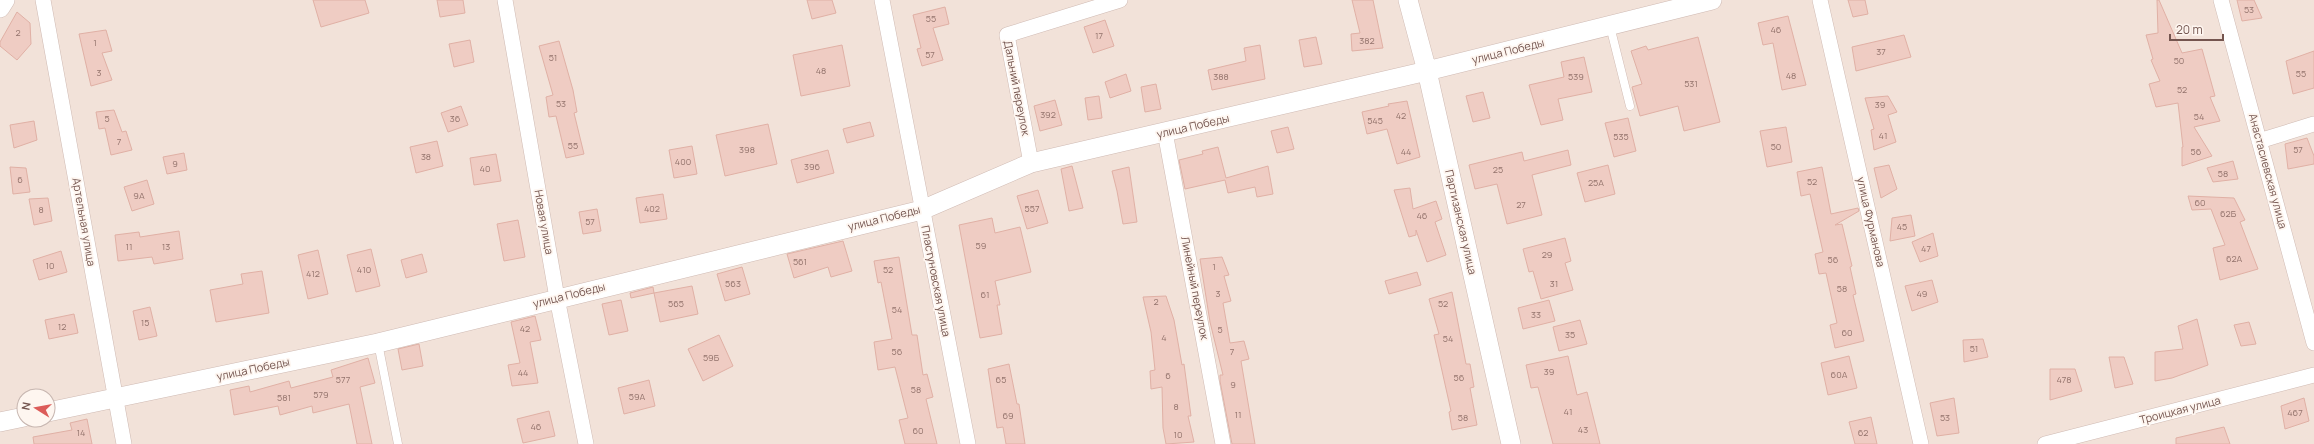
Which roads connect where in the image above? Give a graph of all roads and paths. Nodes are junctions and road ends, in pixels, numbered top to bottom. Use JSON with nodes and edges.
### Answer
{"nodes":[{"id":1,"x":5,"y":0,"type":"edge"},
{"id":2,"x":43,"y":0,"type":"edge"},
{"id":3,"x":505,"y":0,"type":"edge"},
{"id":4,"x":882,"y":0,"type":"edge"},
{"id":5,"x":1120,"y":0,"type":"edge"},
{"id":6,"x":1408,"y":0,"type":"edge"},
{"id":7,"x":1712,"y":0,"type":"edge"},
{"id":8,"x":1820,"y":0,"type":"edge"},
{"id":9,"x":2221,"y":0,"type":"edge"},
{"id":10,"x":0,"y":8,"type":"edge"},
{"id":11,"x":1610,"y":25,"type":"junction"},
{"id":12,"x":1427,"y":71,"type":"junction"},
{"id":13,"x":1630,"y":106,"type":"dead end"},
{"id":14,"x":2314,"y":124,"type":"edge"},
{"id":15,"x":1165,"y":132,"type":"junction"},
{"id":16,"x":2260,"y":141,"type":"junction"},
{"id":17,"x":1031,"y":164,"type":"junction"},
{"id":18,"x":922,"y":210,"type":"junction"},
{"id":19,"x":557,"y":298,"type":"junction"},
{"id":20,"x":378,"y":343,"type":"junction"},
{"id":21,"x":2314,"y":343,"type":"edge"},
{"id":22,"x":2314,"y":375,"type":"edge"},
{"id":23,"x":116,"y":397,"type":"junction"},
{"id":24,"x":56,"y":410,"type":"edge"},
{"id":25,"x":16,"y":419,"type":"edge"},
{"id":26,"x":0,"y":422,"type":"edge"},
{"id":27,"x":124,"y":444,"type":"edge"},
{"id":28,"x":398,"y":444,"type":"edge"},
{"id":29,"x":586,"y":444,"type":"edge"},
{"id":30,"x":968,"y":444,"type":"edge"},
{"id":31,"x":1223,"y":444,"type":"edge"},
{"id":32,"x":1511,"y":444,"type":"edge"},
{"id":33,"x":1921,"y":444,"type":"edge"},
{"id":34,"x":2045,"y":444,"type":"edge"}],
"edges":[{"from":1,"to":10,"type":"street"},
{"from":2,"to":23,"type":"street","name":"Артельная улица"},
{"from":3,"to":19,"type":"street","name":"Новая улица"},
{"from":4,"to":18,"type":"street","name":"Пластуновская улица"},
{"from":5,"to":17,"type":"street","name":"Дальний переулок"},
{"from":6,"to":12,"type":"street","name":"Партизанская улица"},
{"from":7,"to":11,"type":"street","name":"улица Победы"},
{"from":8,"to":33,"type":"street","name":"улица Фурманова"},
{"from":9,"to":16,"type":"street","name":"Анастасиевская улица"},
{"from":11,"to":12,"type":"street","name":"улица Победы"},
{"from":11,"to":13,"type":"lane"},
{"from":12,"to":15,"type":"street","name":"улица Победы"},
{"from":12,"to":32,"type":"street","name":"Партизанская улица"},
{"from":14,"to":16,"type":"street"},
{"from":15,"to":17,"type":"street","name":"улица Победы"},
{"from":15,"to":31,"type":"street","name":"Линейный переулок"},
{"from":16,"to":21,"type":"street","name":"Анастасиевская улица"},
{"from":17,"to":18,"type":"street","name":"улица Победы"},
{"from":18,"to":19,"type":"street","name":"улица Победы"},
{"from":18,"to":30,"type":"street","name":"Пластуновская улица"},
{"from":19,"to":20,"type":"street","name":"улица Победы"},
{"from":19,"to":29,"type":"street","name":"Новая улица"},
{"from":20,"to":23,"type":"street","name":"улица Победы"},
{"from":20,"to":28,"type":"lane"},
{"from":22,"to":34,"type":"street","name":"Троицкая улица"},
{"from":23,"to":24,"type":"street","name":"улица Победы"},
{"from":23,"to":27,"type":"street","name":"Артельная улица"},
{"from":25,"to":26,"type":"street"}]}
